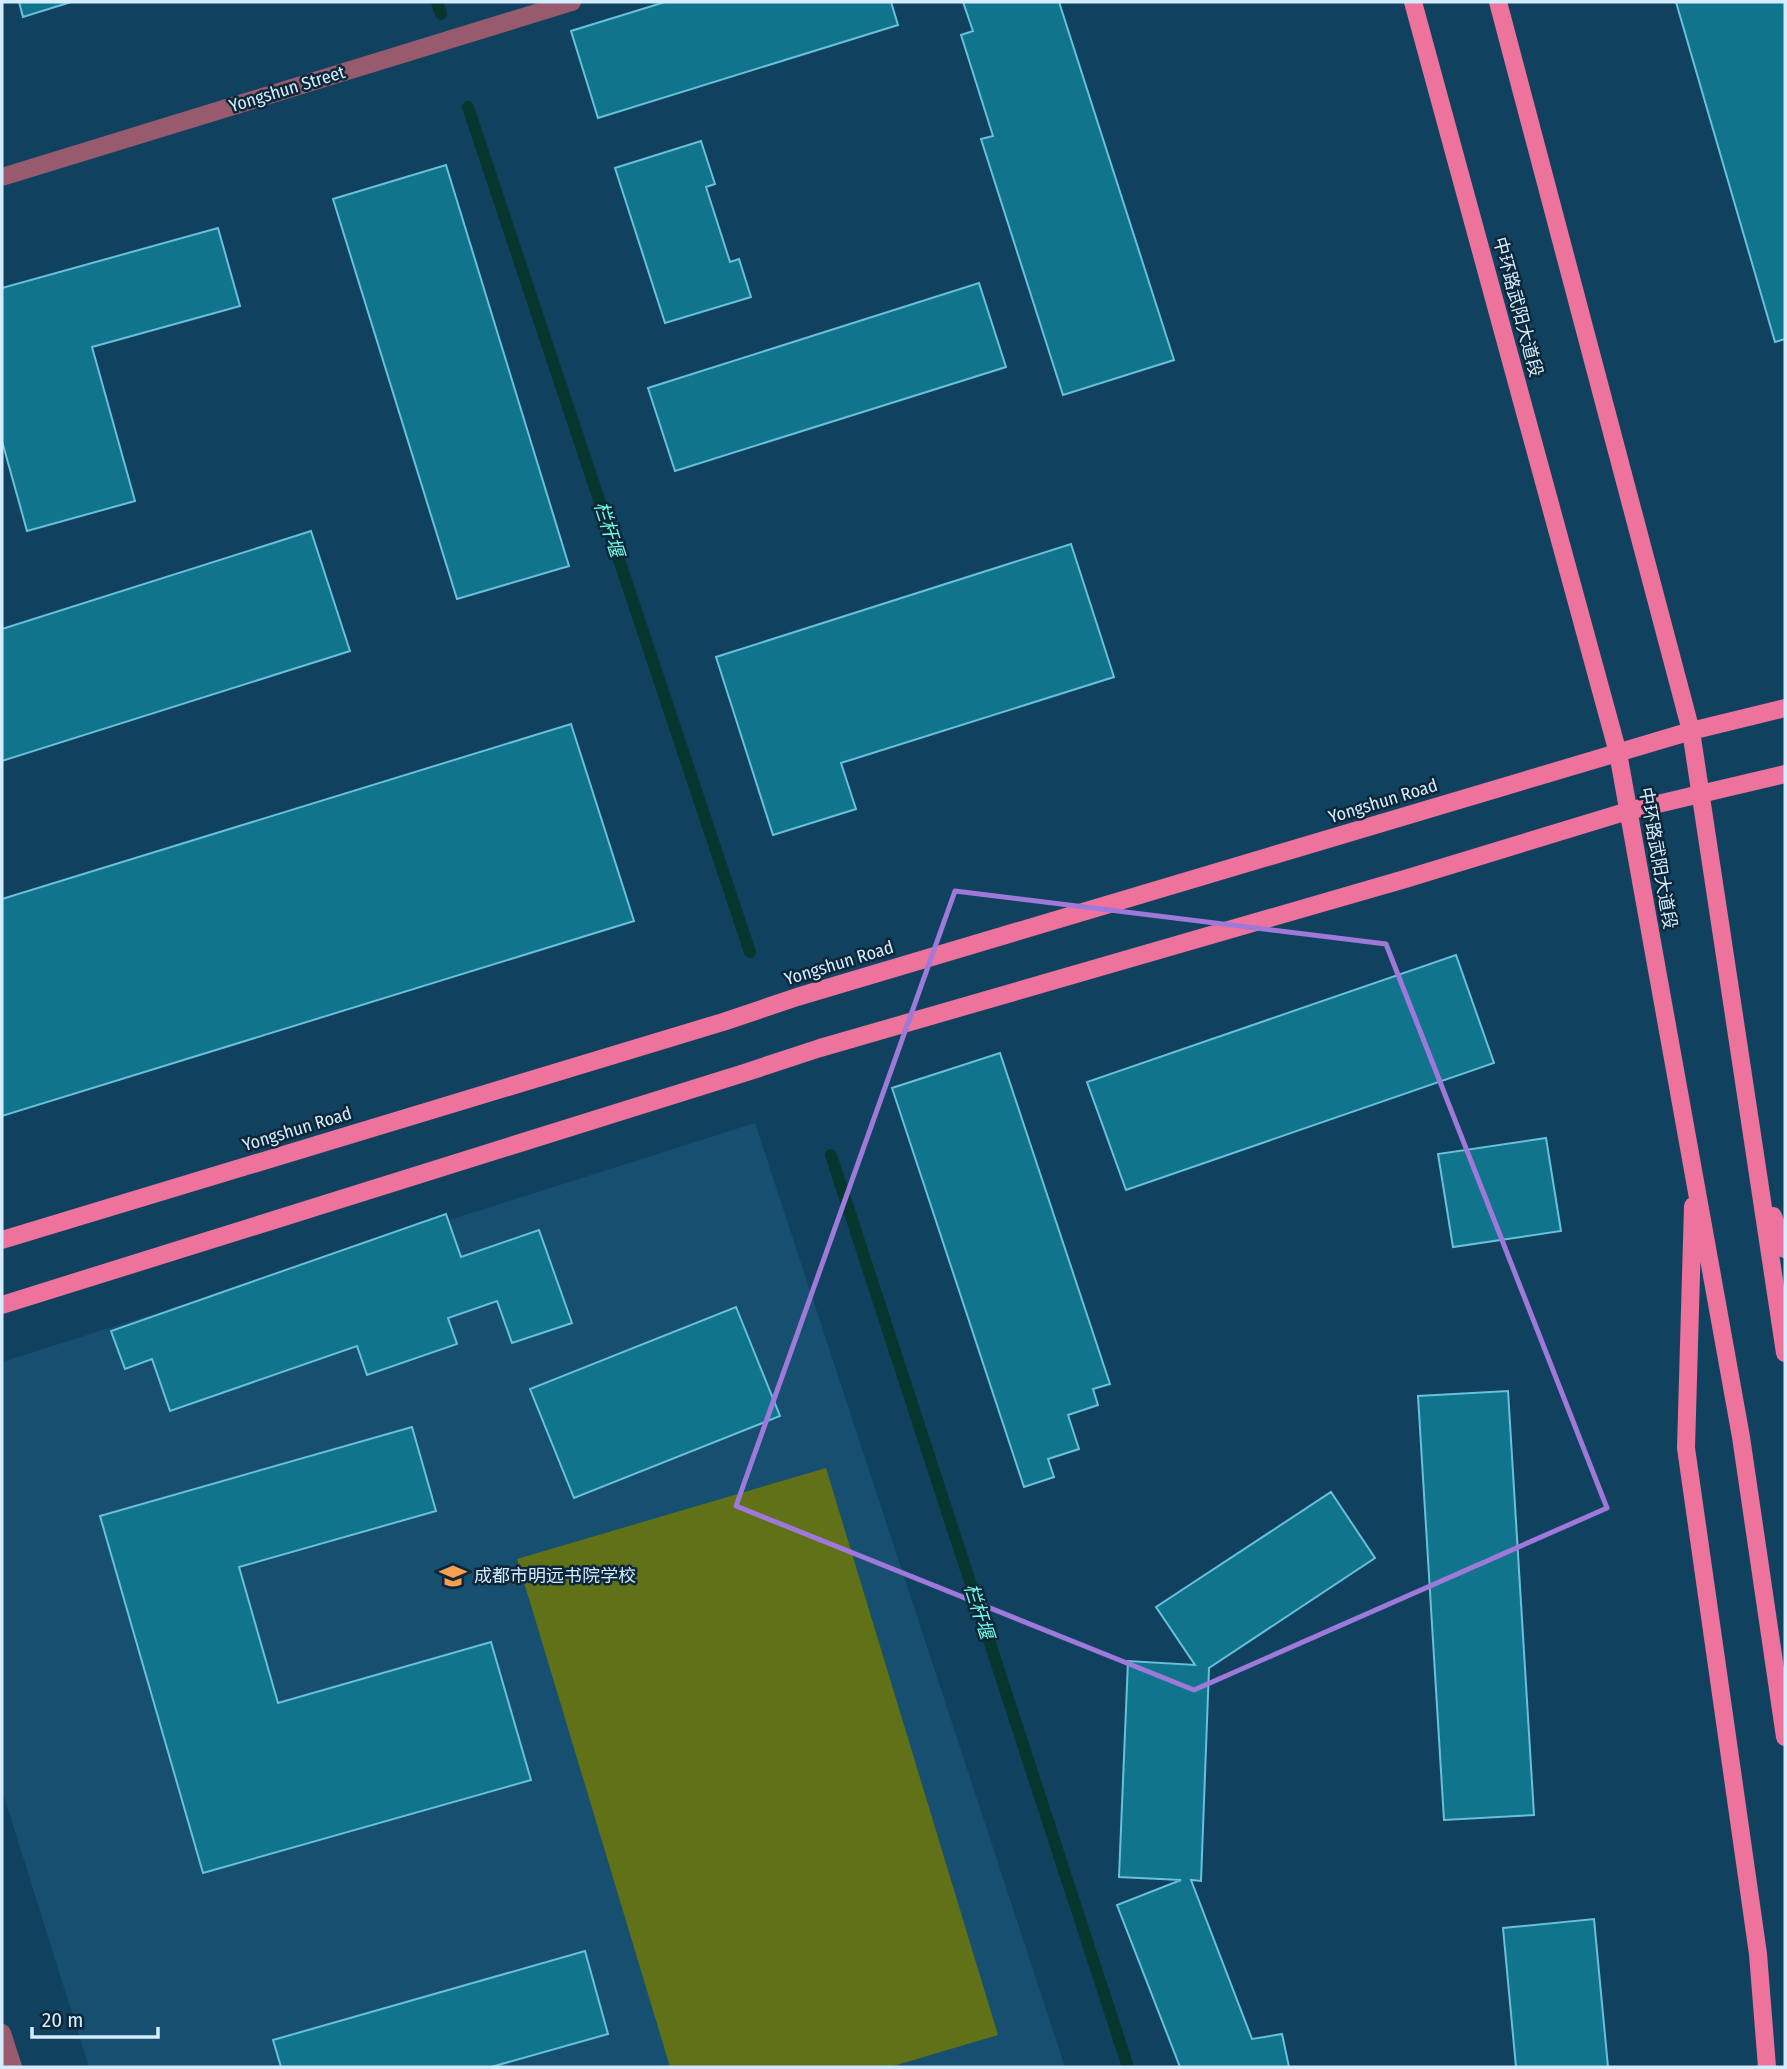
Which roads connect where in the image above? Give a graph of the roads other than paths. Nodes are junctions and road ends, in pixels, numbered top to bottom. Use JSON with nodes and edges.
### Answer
{"nodes":[{"id":1,"x":572,"y":2,"type":"edge"},
{"id":2,"x":1413,"y":2,"type":"edge"},
{"id":3,"x":1498,"y":2,"type":"edge"},
{"id":4,"x":2,"y":177,"type":"edge"},
{"id":5,"x":1785,"y":708,"type":"edge"},
{"id":6,"x":1691,"y":732,"type":"junction"},
{"id":7,"x":1618,"y":753,"type":"junction"},
{"id":8,"x":1785,"y":774,"type":"edge"},
{"id":9,"x":1700,"y":793,"type":"junction"},
{"id":10,"x":1628,"y":811,"type":"junction"},
{"id":11,"x":1694,"y":1168,"type":"junction"},
{"id":12,"x":1760,"y":1177,"type":"junction"},
{"id":13,"x":2,"y":1240,"type":"edge"},
{"id":14,"x":1785,"y":1249,"type":"edge"},
{"id":15,"x":2,"y":1305,"type":"edge"},
{"id":16,"x":1785,"y":1353,"type":"edge"},
{"id":17,"x":1785,"y":1737,"type":"edge"},
{"id":18,"x":2,"y":2033,"type":"edge"},
{"id":19,"x":13,"y":2067,"type":"edge"},
{"id":20,"x":1767,"y":2067,"type":"edge"}],
"edges":[{"from":1,"to":4,"type":"street","name":"Yongshun Street"},
{"from":2,"to":7,"type":"main road","name":"中环路武阳大道段"},
{"from":3,"to":6,"type":"main road"},
{"from":5,"to":6,"type":"main road","name":"Yongshun Road"},
{"from":6,"to":7,"type":"main road","name":"Yongshun Road"},
{"from":6,"to":9,"type":"main road"},
{"from":7,"to":10,"type":"main road","name":"中环路武阳大道段"},
{"from":7,"to":13,"type":"main road","name":"Yongshun Road"},
{"from":8,"to":9,"type":"main road"},
{"from":9,"to":10,"type":"main road"},
{"from":9,"to":12,"type":"main road"},
{"from":10,"to":11,"type":"main road","name":"中环路武阳大道段"},
{"from":10,"to":15,"type":"main road"},
{"from":11,"to":17,"type":"main road","name":"中环路武阳大道段"},
{"from":11,"to":20,"type":"main road"},
{"from":12,"to":14,"type":"main road"},
{"from":12,"to":16,"type":"main road"},
{"from":18,"to":19,"type":"street"}]}
